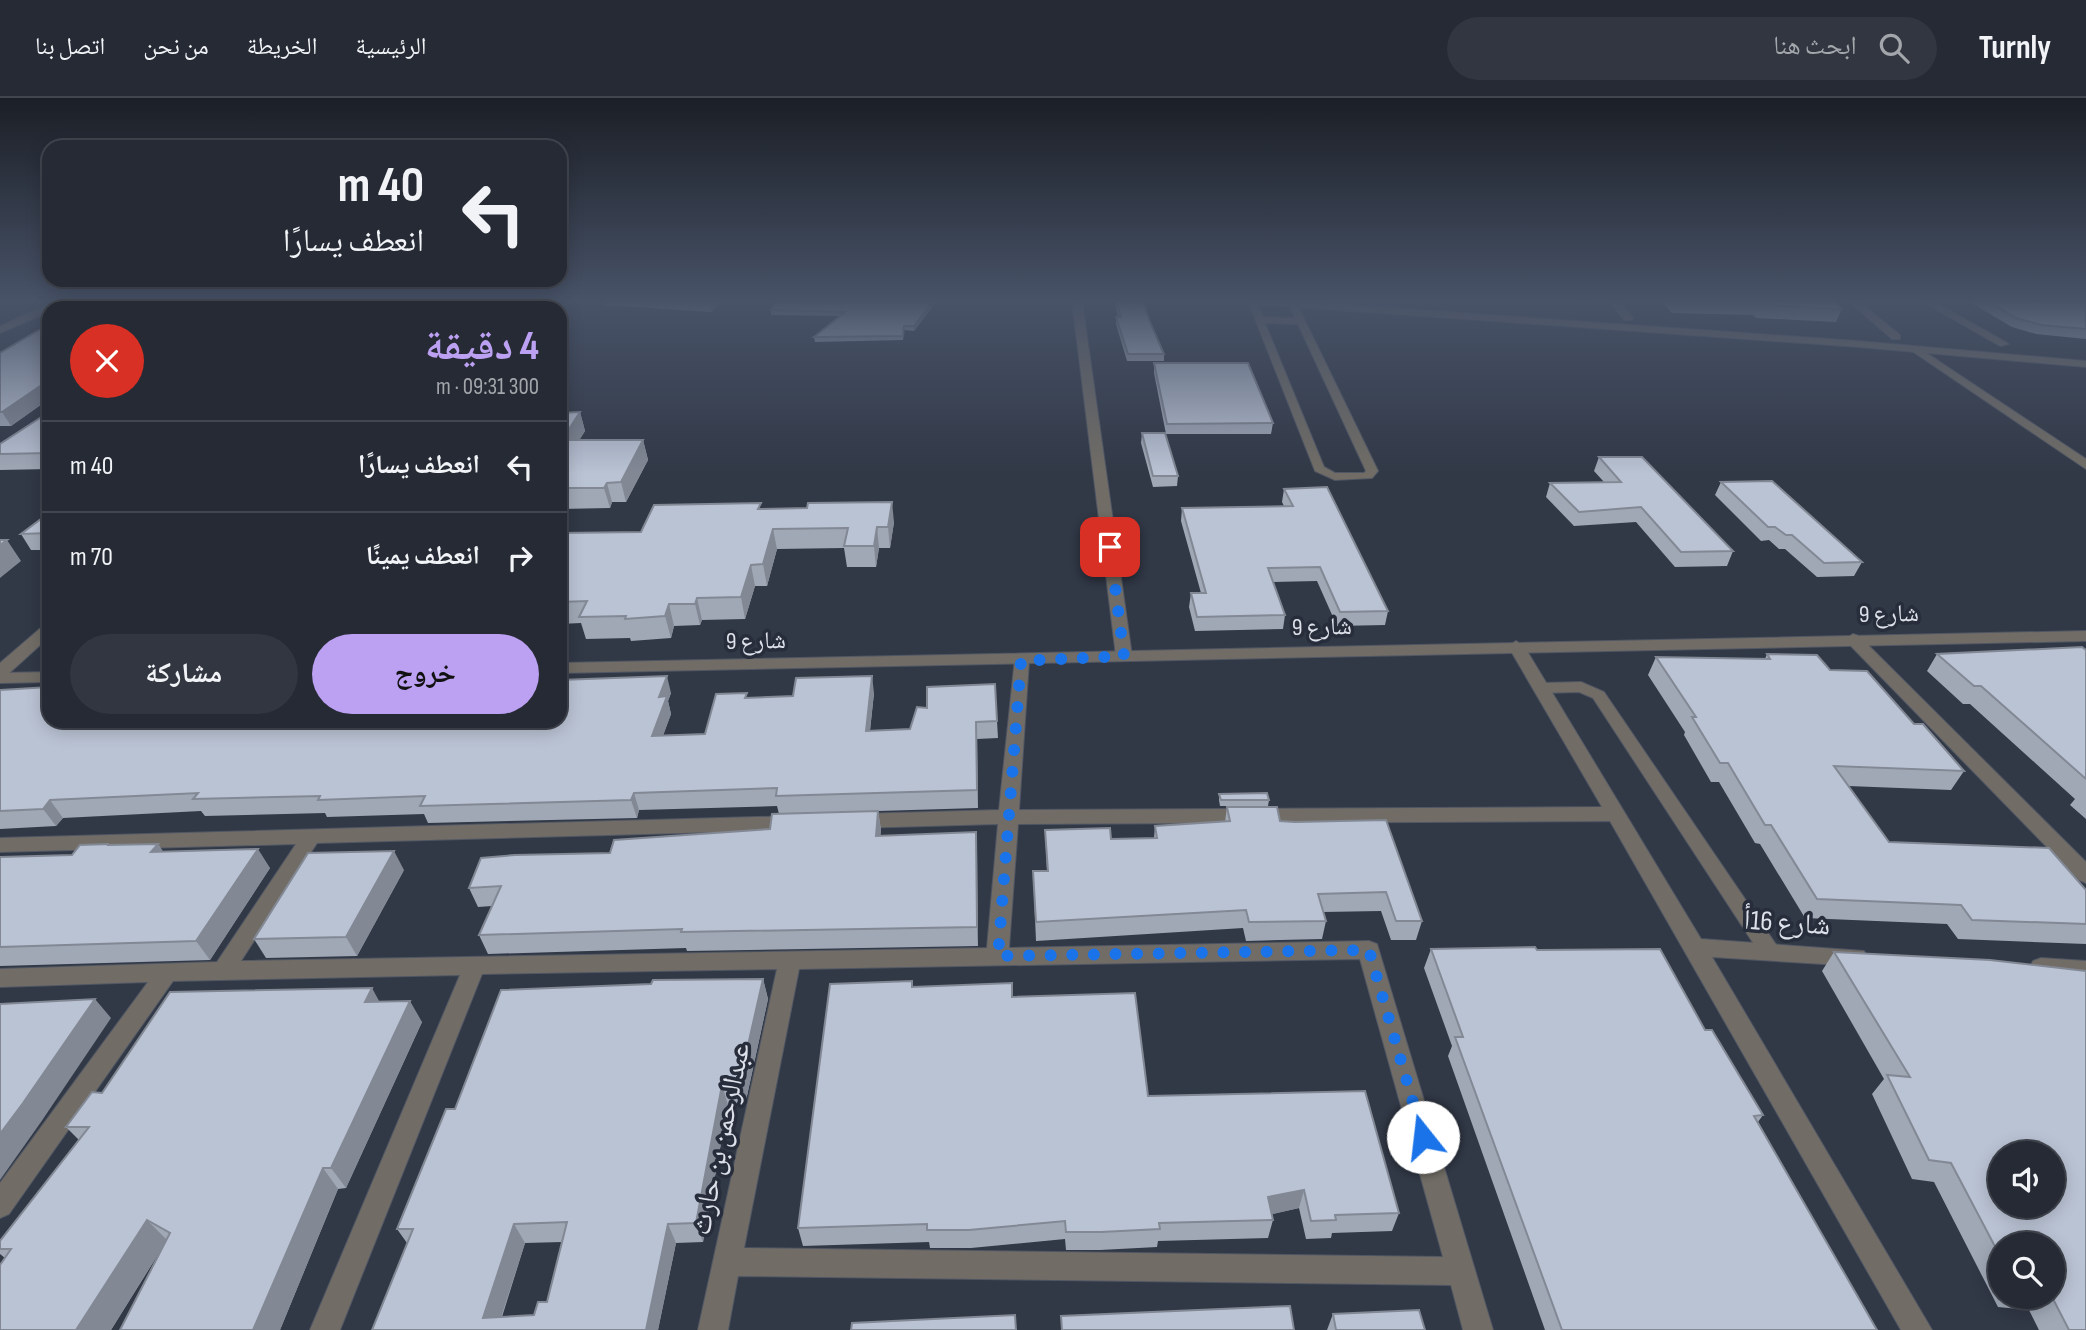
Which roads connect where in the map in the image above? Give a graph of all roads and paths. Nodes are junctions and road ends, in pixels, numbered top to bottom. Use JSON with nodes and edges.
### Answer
{"nodes":[{"id":1,"x":1085,"y":358,"type":"edge"},
{"id":2,"x":1275,"y":358,"type":"edge"},
{"id":3,"x":1319,"y":358,"type":"edge"},
{"id":4,"x":1930,"y":358,"type":"edge"},
{"id":5,"x":2024,"y":358,"type":"edge"},
{"id":6,"x":2086,"y":364,"type":"edge"},
{"id":7,"x":2086,"y":465,"type":"edge"},
{"id":8,"x":42,"y":635,"type":"edge"},
{"id":9,"x":2086,"y":636,"type":"edge"},
{"id":10,"x":1853,"y":639,"type":"junction"},
{"id":11,"x":1516,"y":646,"type":"junction"},
{"id":12,"x":1124,"y":656,"type":"junction"},
{"id":13,"x":1021,"y":661,"type":"junction"},
{"id":14,"x":567,"y":668,"type":"edge"},
{"id":15,"x":0,"y":672,"type":"edge"},
{"id":16,"x":42,"y":677,"type":"edge"},
{"id":17,"x":0,"y":678,"type":"edge"},
{"id":18,"x":1542,"y":688,"type":"junction"},
{"id":19,"x":1616,"y":814,"type":"junction"},
{"id":20,"x":1007,"y":817,"type":"junction"},
{"id":21,"x":812,"y":822,"type":"edge"},
{"id":22,"x":840,"y":822,"type":"edge"},
{"id":23,"x":312,"y":835,"type":"junction"},
{"id":24,"x":0,"y":845,"type":"edge"},
{"id":25,"x":2086,"y":875,"type":"edge"},
{"id":26,"x":1695,"y":947,"type":"junction"},
{"id":27,"x":1770,"y":952,"type":"junction"},
{"id":28,"x":998,"y":956,"type":"junction"},
{"id":29,"x":1880,"y":958,"type":"edge"},
{"id":30,"x":790,"y":960,"type":"junction"},
{"id":31,"x":475,"y":965,"type":"junction"},
{"id":32,"x":2017,"y":966,"type":"edge"},
{"id":33,"x":2086,"y":970,"type":"edge"},
{"id":34,"x":223,"y":971,"type":"junction"},
{"id":35,"x":167,"y":973,"type":"junction"},
{"id":36,"x":0,"y":978,"type":"edge"},
{"id":37,"x":0,"y":1205,"type":"edge"},
{"id":38,"x":727,"y":1262,"type":"junction"},
{"id":39,"x":1461,"y":1271,"type":"junction"},
{"id":40,"x":325,"y":1330,"type":"edge"},
{"id":41,"x":713,"y":1330,"type":"edge"},
{"id":42,"x":1478,"y":1330,"type":"edge"},
{"id":43,"x":1917,"y":1330,"type":"edge"}],
"edges":[{"from":1,"to":12,"type":"street"},
{"from":2,"to":3,"type":"lane"},
{"from":4,"to":7,"type":"street"},
{"from":5,"to":6,"type":"street"},
{"from":8,"to":15,"type":"street"},
{"from":9,"to":10,"type":"street","name":"شارع 9"},
{"from":10,"to":11,"type":"street","name":"شارع 9"},
{"from":10,"to":25,"type":"street"},
{"from":11,"to":12,"type":"street","name":"شارع 9"},
{"from":11,"to":18,"type":"street"},
{"from":12,"to":13,"type":"street","name":"شارع 9"},
{"from":13,"to":14,"type":"street","name":"شارع 9"},
{"from":13,"to":20,"type":"street"},
{"from":16,"to":17,"type":"street"},
{"from":18,"to":19,"type":"street"},
{"from":18,"to":27,"type":"lane"},
{"from":19,"to":20,"type":"street"},
{"from":19,"to":26,"type":"street"},
{"from":20,"to":22,"type":"street"},
{"from":20,"to":28,"type":"street"},
{"from":21,"to":23,"type":"street"},
{"from":23,"to":24,"type":"street"},
{"from":23,"to":34,"type":"street"},
{"from":26,"to":27,"type":"street","name":"شارع 16أ"},
{"from":26,"to":43,"type":"street"},
{"from":27,"to":29,"type":"street","name":"شارع 16أ"},
{"from":28,"to":30,"type":"street"},
{"from":28,"to":39,"type":"street"},
{"from":30,"to":31,"type":"street"},
{"from":30,"to":38,"type":"street","name":"عبدالرحمن بن حارث"},
{"from":31,"to":34,"type":"street"},
{"from":31,"to":40,"type":"street"},
{"from":32,"to":33,"type":"street"},
{"from":34,"to":35,"type":"street"},
{"from":35,"to":36,"type":"street"},
{"from":35,"to":37,"type":"street"},
{"from":38,"to":39,"type":"street"},
{"from":38,"to":41,"type":"street","name":"عبدالرحمن بن حارث"},
{"from":39,"to":42,"type":"street"}]}
